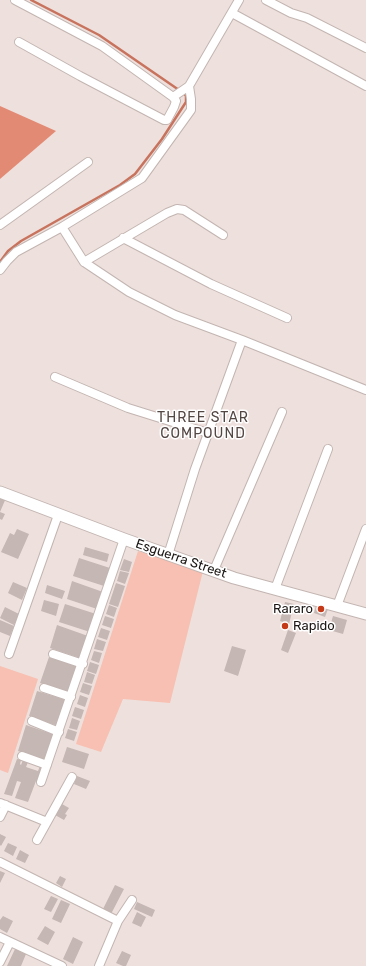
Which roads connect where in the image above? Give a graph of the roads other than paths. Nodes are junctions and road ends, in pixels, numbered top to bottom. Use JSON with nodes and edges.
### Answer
{"nodes":[{"id":1,"x":15,"y":0,"type":"edge"},
{"id":2,"x":238,"y":0,"type":"edge"},
{"id":3,"x":266,"y":0,"type":"edge"},
{"id":4,"x":232,"y":13,"type":"junction"},
{"id":5,"x":19,"y":42,"type":"dead end"},
{"id":6,"x":366,"y":48,"type":"edge"},
{"id":7,"x":189,"y":86,"type":"junction"},
{"id":8,"x":366,"y":86,"type":"edge"},
{"id":9,"x":173,"y":97,"type":"junction"},
{"id":10,"x":88,"y":162,"type":"dead end"},
{"id":11,"x":0,"y":225,"type":"edge"},
{"id":12,"x":62,"y":227,"type":"junction"},
{"id":13,"x":223,"y":235,"type":"dead end"},
{"id":14,"x":123,"y":238,"type":"junction"},
{"id":15,"x":84,"y":262,"type":"junction"},
{"id":16,"x":0,"y":270,"type":"edge"},
{"id":17,"x":286,"y":318,"type":"dead end"},
{"id":18,"x":242,"y":340,"type":"junction"},
{"id":19,"x":54,"y":377,"type":"dead end"},
{"id":20,"x":366,"y":390,"type":"edge"},
{"id":21,"x":282,"y":412,"type":"dead end"},
{"id":22,"x":208,"y":433,"type":"junction"},
{"id":23,"x":328,"y":449,"type":"dead end"},
{"id":24,"x":0,"y":492,"type":"edge"},
{"id":25,"x":58,"y":515,"type":"junction"},
{"id":26,"x":366,"y":529,"type":"edge"},
{"id":27,"x":124,"y":539,"type":"junction"},
{"id":28,"x":168,"y":555,"type":"junction"},
{"id":29,"x":214,"y":570,"type":"junction"},
{"id":30,"x":275,"y":589,"type":"junction"},
{"id":31,"x":337,"y":606,"type":"junction"},
{"id":32,"x":366,"y":614,"type":"edge"},
{"id":33,"x":9,"y":654,"type":"dead end"},
{"id":34,"x":53,"y":654,"type":"dead end"},
{"id":35,"x":83,"y":664,"type":"junction"},
{"id":36,"x":44,"y":688,"type":"dead end"},
{"id":37,"x":71,"y":697,"type":"junction"},
{"id":38,"x":32,"y":720,"type":"dead end"},
{"id":39,"x":59,"y":732,"type":"junction"},
{"id":40,"x":22,"y":756,"type":"dead end"},
{"id":41,"x":47,"y":765,"type":"junction"},
{"id":42,"x":72,"y":777,"type":"dead end"},
{"id":43,"x":41,"y":782,"type":"dead end"},
{"id":44,"x":3,"y":804,"type":"edge"},
{"id":45,"x":0,"y":817,"type":"edge"},
{"id":46,"x":47,"y":822,"type":"junction"},
{"id":47,"x":37,"y":840,"type":"dead end"},
{"id":48,"x":0,"y":862,"type":"edge"},
{"id":49,"x":132,"y":900,"type":"dead end"},
{"id":50,"x":118,"y":921,"type":"junction"},
{"id":51,"x":0,"y":937,"type":"edge"},
{"id":52,"x":10,"y":942,"type":"junction"},
{"id":53,"x":0,"y":962,"type":"edge"},
{"id":54,"x":62,"y":966,"type":"edge"},
{"id":55,"x":99,"y":966,"type":"edge"}],
"edges":[{"from":1,"to":9,"type":"street"},
{"from":2,"to":4,"type":"street"},
{"from":3,"to":6,"type":"street"},
{"from":4,"to":7,"type":"street"},
{"from":4,"to":8,"type":"street"},
{"from":5,"to":9,"type":"street"},
{"from":7,"to":9,"type":"street"},
{"from":7,"to":12,"type":"street"},
{"from":10,"to":11,"type":"street"},
{"from":12,"to":15,"type":"street"},
{"from":12,"to":16,"type":"street"},
{"from":13,"to":14,"type":"street"},
{"from":14,"to":15,"type":"street"},
{"from":14,"to":17,"type":"street"},
{"from":15,"to":18,"type":"street"},
{"from":18,"to":20,"type":"street"},
{"from":18,"to":22,"type":"street"},
{"from":19,"to":22,"type":"street"},
{"from":21,"to":29,"type":"street"},
{"from":22,"to":28,"type":"street"},
{"from":23,"to":30,"type":"street"},
{"from":24,"to":25,"type":"main road","name":"Esguerra Street"},
{"from":25,"to":27,"type":"main road","name":"Esguerra Street"},
{"from":25,"to":33,"type":"street"},
{"from":26,"to":31,"type":"street"},
{"from":27,"to":28,"type":"main road","name":"Esguerra Street"},
{"from":27,"to":35,"type":"street"},
{"from":28,"to":29,"type":"main road","name":"Esguerra Street"},
{"from":29,"to":30,"type":"main road","name":"Esguerra Street"},
{"from":30,"to":31,"type":"main road","name":"Esguerra Street"},
{"from":31,"to":32,"type":"main road","name":"Esguerra Street"},
{"from":34,"to":35,"type":"street"},
{"from":35,"to":37,"type":"street"},
{"from":36,"to":37,"type":"street"},
{"from":37,"to":39,"type":"street"},
{"from":38,"to":39,"type":"street"},
{"from":39,"to":41,"type":"street"},
{"from":40,"to":41,"type":"street"},
{"from":41,"to":43,"type":"street"},
{"from":42,"to":46,"type":"street"},
{"from":44,"to":45,"type":"street"},
{"from":44,"to":46,"type":"street"},
{"from":46,"to":47,"type":"street"},
{"from":48,"to":50,"type":"street"},
{"from":49,"to":50,"type":"street"},
{"from":50,"to":55,"type":"street"},
{"from":51,"to":52,"type":"street"},
{"from":52,"to":53,"type":"street"},
{"from":52,"to":54,"type":"street"}]}
